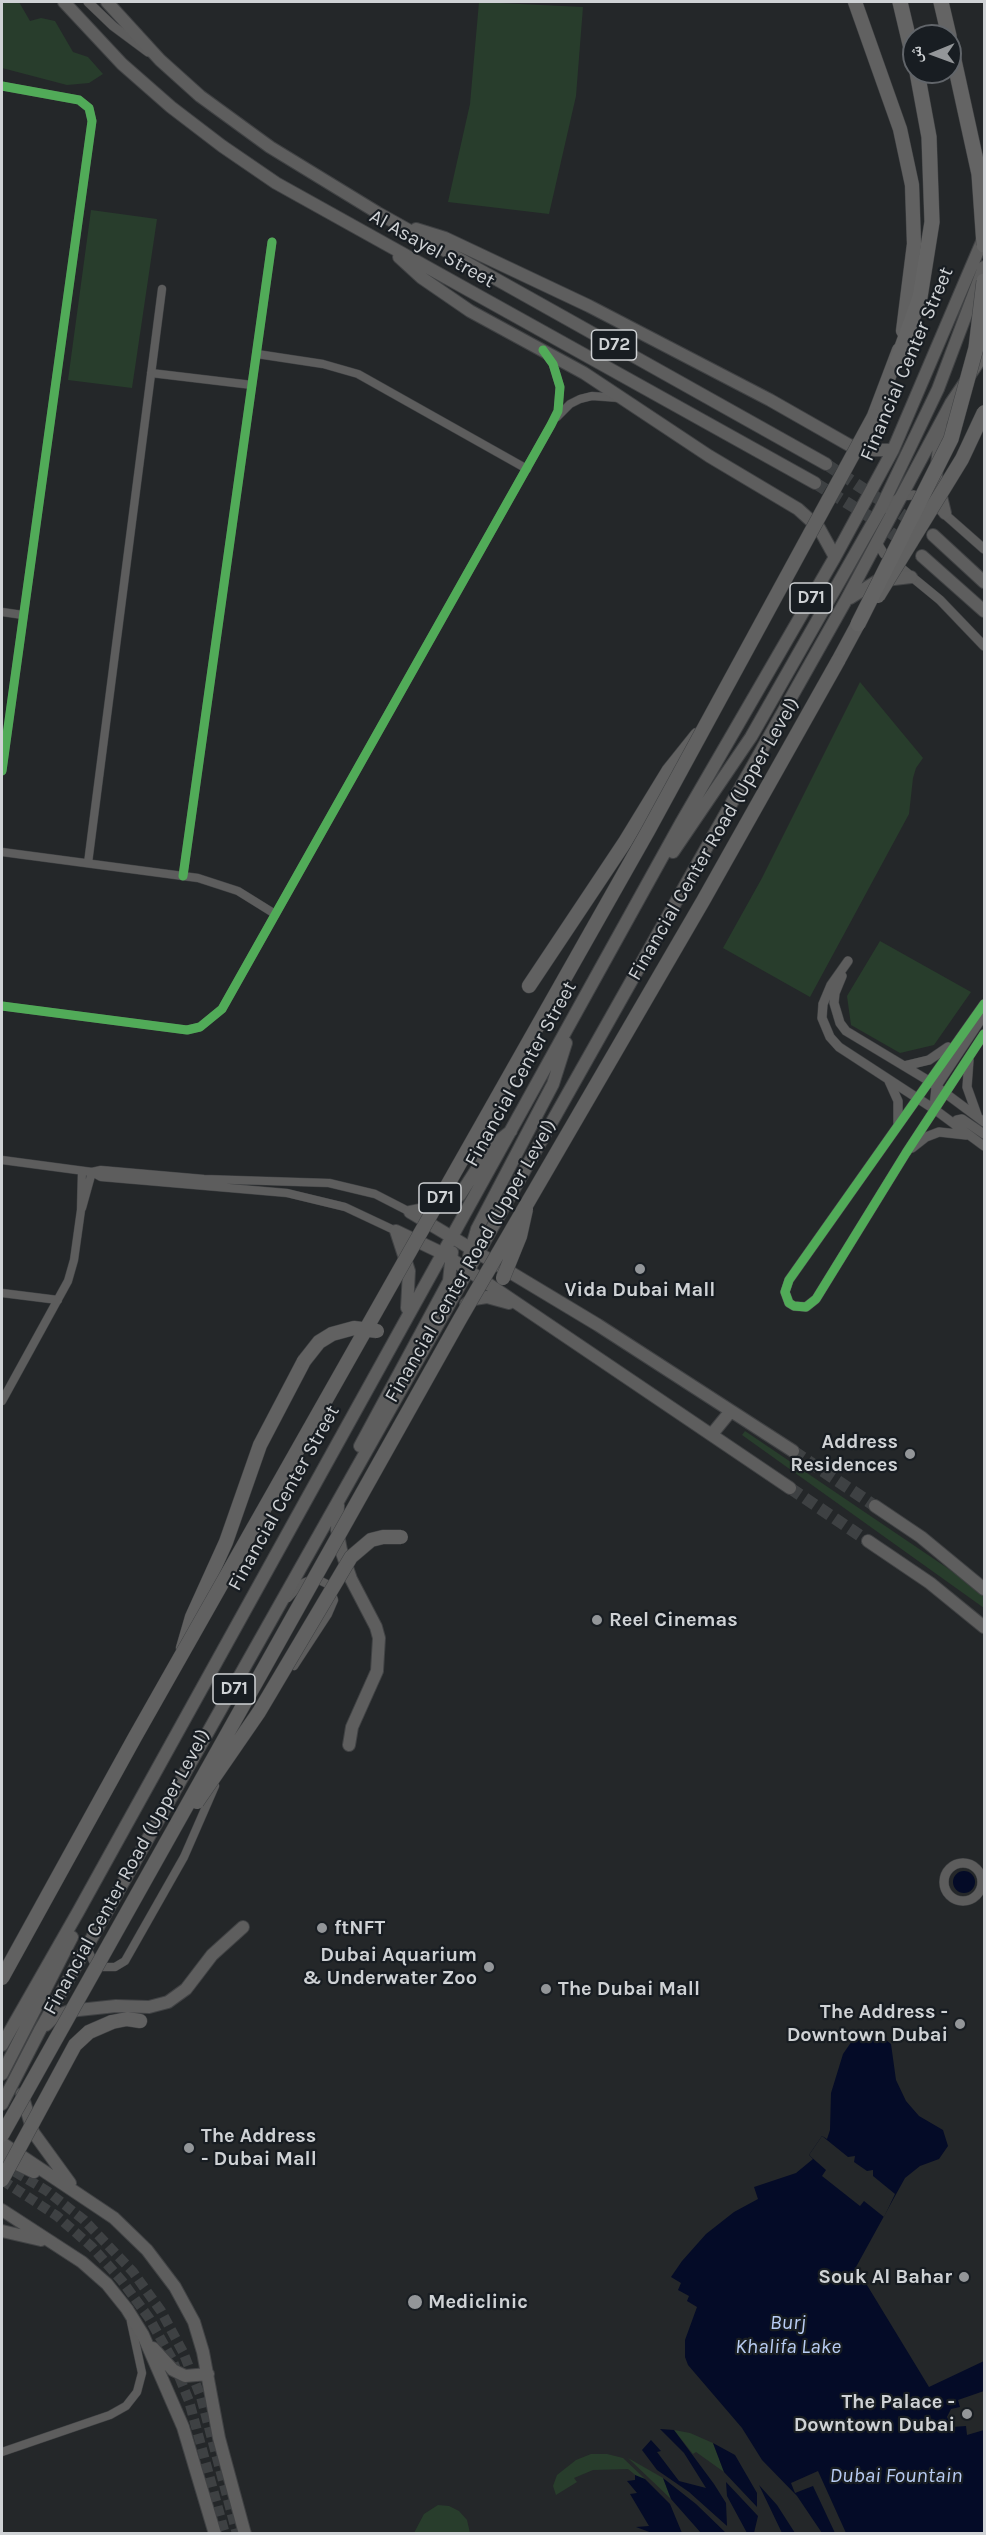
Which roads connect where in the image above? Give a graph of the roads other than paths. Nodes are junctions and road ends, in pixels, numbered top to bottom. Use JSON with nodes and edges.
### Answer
{"nodes":[{"id":1,"x":64,"y":2,"type":"edge"},
{"id":2,"x":88,"y":2,"type":"edge"},
{"id":3,"x":107,"y":2,"type":"edge"},
{"id":4,"x":855,"y":2,"type":"edge"},
{"id":5,"x":900,"y":2,"type":"edge"},
{"id":6,"x":941,"y":2,"type":"edge"},
{"id":7,"x":905,"y":24,"type":"edge"},
{"id":8,"x":946,"y":24,"type":"edge"},
{"id":9,"x":160,"y":60,"type":"junction"},
{"id":10,"x":919,"y":84,"type":"edge"},
{"id":11,"x":959,"y":84,"type":"edge"},
{"id":12,"x":2,"y":86,"type":"edge"},
{"id":13,"x":17,"y":90,"type":"junction"},
{"id":14,"x":2,"y":91,"type":"edge"},
{"id":15,"x":402,"y":226,"type":"junction"},
{"id":16,"x":984,"y":237,"type":"edge"},
{"id":17,"x":272,"y":242,"type":"dead end"},
{"id":18,"x":984,"y":245,"type":"edge"},
{"id":19,"x":390,"y":247,"type":"junction"},
{"id":20,"x":984,"y":267,"type":"edge"},
{"id":21,"x":984,"y":280,"type":"edge"},
{"id":22,"x":162,"y":289,"type":"dead end"},
{"id":23,"x":543,"y":350,"type":"junction"},
{"id":24,"x":256,"y":354,"type":"junction"},
{"id":25,"x":984,"y":354,"type":"edge"},
{"id":26,"x":897,"y":361,"type":"junction"},
{"id":27,"x":151,"y":373,"type":"junction"},
{"id":28,"x":252,"y":385,"type":"junction"},
{"id":29,"x":623,"y":399,"type":"junction"},
{"id":30,"x":984,"y":412,"type":"edge"},
{"id":31,"x":941,"y":420,"type":"junction"},
{"id":32,"x":551,"y":425,"type":"junction"},
{"id":33,"x":893,"y":450,"type":"junction"},
{"id":34,"x":826,"y":464,"type":"tunnel mouth"},
{"id":35,"x":527,"y":468,"type":"junction"},
{"id":36,"x":896,"y":476,"type":"junction"},
{"id":37,"x":909,"y":482,"type":"junction"},
{"id":38,"x":815,"y":483,"type":"tunnel mouth"},
{"id":39,"x":901,"y":496,"type":"junction"},
{"id":40,"x":879,"y":512,"type":"junction"},
{"id":41,"x":945,"y":513,"type":"junction"},
{"id":42,"x":933,"y":535,"type":"tunnel mouth"},
{"id":43,"x":877,"y":544,"type":"junction"},
{"id":44,"x":984,"y":549,"type":"edge"},
{"id":45,"x":922,"y":556,"type":"tunnel mouth"},
{"id":46,"x":835,"y":557,"type":"junction"},
{"id":47,"x":911,"y":577,"type":"junction"},
{"id":48,"x":984,"y":582,"type":"edge"},
{"id":49,"x":844,"y":602,"type":"junction"},
{"id":50,"x":984,"y":611,"type":"edge"},
{"id":51,"x":2,"y":612,"type":"edge"},
{"id":52,"x":23,"y":615,"type":"junction"},
{"id":53,"x":858,"y":624,"type":"junction"},
{"id":54,"x":984,"y":646,"type":"edge"},
{"id":55,"x":704,"y":726,"type":"junction"},
{"id":56,"x":2,"y":771,"type":"edge"},
{"id":57,"x":2,"y":852,"type":"edge"},
{"id":58,"x":88,"y":863,"type":"junction"},
{"id":59,"x":183,"y":876,"type":"junction"},
{"id":60,"x":639,"y":902,"type":"junction"},
{"id":61,"x":275,"y":914,"type":"junction"},
{"id":62,"x":529,"y":986,"type":"dead end"},
{"id":63,"x":984,"y":1004,"type":"edge"},
{"id":64,"x":2,"y":1006,"type":"edge"},
{"id":65,"x":984,"y":1015,"type":"edge"},
{"id":66,"x":569,"y":1028,"type":"junction"},
{"id":67,"x":984,"y":1034,"type":"edge"},
{"id":68,"x":955,"y":1042,"type":"junction"},
{"id":69,"x":971,"y":1053,"type":"junction"},
{"id":70,"x":904,"y":1065,"type":"junction"},
{"id":71,"x":887,"y":1079,"type":"junction"},
{"id":72,"x":937,"y":1087,"type":"junction"},
{"id":73,"x":917,"y":1098,"type":"junction"},
{"id":74,"x":934,"y":1109,"type":"junction"},
{"id":75,"x":981,"y":1120,"type":"edge"},
{"id":76,"x":898,"y":1126,"type":"junction"},
{"id":77,"x":956,"y":1126,"type":"junction"},
{"id":78,"x":512,"y":1130,"type":"junction"},
{"id":79,"x":984,"y":1134,"type":"edge"},
{"id":80,"x":970,"y":1136,"type":"junction"},
{"id":81,"x":984,"y":1146,"type":"edge"},
{"id":82,"x":906,"y":1153,"type":"junction"},
{"id":83,"x":2,"y":1160,"type":"edge"},
{"id":84,"x":82,"y":1171,"type":"junction"},
{"id":85,"x":93,"y":1172,"type":"junction"},
{"id":86,"x":508,"y":1202,"type":"junction"},
{"id":87,"x":526,"y":1203,"type":"junction"},
{"id":88,"x":81,"y":1210,"type":"junction"},
{"id":89,"x":410,"y":1212,"type":"junction"},
{"id":90,"x":396,"y":1231,"type":"junction"},
{"id":91,"x":474,"y":1235,"type":"junction"},
{"id":92,"x":451,"y":1239,"type":"junction"},
{"id":93,"x":486,"y":1241,"type":"junction"},
{"id":94,"x":474,"y":1252,"type":"junction"},
{"id":95,"x":447,"y":1256,"type":"junction"},
{"id":96,"x":469,"y":1270,"type":"junction"},
{"id":97,"x":430,"y":1275,"type":"junction"},
{"id":98,"x":503,"y":1278,"type":"dead end"},
{"id":99,"x":449,"y":1281,"type":"junction"},
{"id":100,"x":526,"y":1282,"type":"junction"},
{"id":101,"x":2,"y":1293,"type":"edge"},
{"id":102,"x":58,"y":1300,"type":"junction"},
{"id":103,"x":517,"y":1305,"type":"junction"},
{"id":104,"x":403,"y":1320,"type":"junction"},
{"id":105,"x":377,"y":1331,"type":"dead end"},
{"id":106,"x":434,"y":1333,"type":"junction"},
{"id":107,"x":2,"y":1401,"type":"edge"},
{"id":108,"x":730,"y":1412,"type":"junction"},
{"id":109,"x":712,"y":1434,"type":"junction"},
{"id":110,"x":793,"y":1451,"type":"tunnel mouth"},
{"id":111,"x":350,"y":1479,"type":"junction"},
{"id":112,"x":790,"y":1488,"type":"tunnel mouth"},
{"id":113,"x":339,"y":1500,"type":"junction"},
{"id":114,"x":875,"y":1506,"type":"tunnel mouth"},
{"id":115,"x":401,"y":1537,"type":"dead end"},
{"id":116,"x":868,"y":1542,"type":"tunnel mouth"},
{"id":117,"x":984,"y":1589,"type":"edge"},
{"id":118,"x":278,"y":1611,"type":"junction"},
{"id":119,"x":984,"y":1627,"type":"edge"},
{"id":120,"x":183,"y":1653,"type":"junction"},
{"id":121,"x":350,"y":1745,"type":"dead end"},
{"id":122,"x":174,"y":1829,"type":"junction"},
{"id":123,"x":984,"y":1860,"type":"edge"},
{"id":124,"x":972,"y":1865,"type":"junction"},
{"id":125,"x":983,"y":1880,"type":"edge"},
{"id":126,"x":78,"y":1912,"type":"junction"},
{"id":127,"x":243,"y":1927,"type":"dead end"},
{"id":128,"x":87,"y":1948,"type":"junction"},
{"id":129,"x":2,"y":1978,"type":"edge"},
{"id":130,"x":140,"y":2021,"type":"dead end"},
{"id":131,"x":40,"y":2030,"type":"junction"},
{"id":132,"x":2,"y":2045,"type":"edge"},
{"id":133,"x":25,"y":2061,"type":"junction"},
{"id":134,"x":2,"y":2074,"type":"edge"},
{"id":135,"x":2,"y":2103,"type":"edge"},
{"id":136,"x":2,"y":2135,"type":"edge"},
{"id":137,"x":2,"y":2144,"type":"edge"},
{"id":138,"x":2,"y":2157,"type":"edge"},
{"id":139,"x":2,"y":2180,"type":"edge"},
{"id":140,"x":76,"y":2191,"type":"junction"},
{"id":141,"x":2,"y":2211,"type":"edge"},
{"id":142,"x":2,"y":2231,"type":"edge"},
{"id":143,"x":55,"y":2244,"type":"junction"},
{"id":144,"x":127,"y":2309,"type":"junction"},
{"id":145,"x":143,"y":2335,"type":"junction"},
{"id":146,"x":208,"y":2374,"type":"junction"},
{"id":147,"x":2,"y":2452,"type":"edge"},
{"id":148,"x":216,"y":2534,"type":"edge"},
{"id":149,"x":245,"y":2534,"type":"edge"}],
"edges":[{"from":1,"to":19,"type":"main road","name":"Al Asayel Street","number":"D72"},
{"from":2,"to":9,"type":"street"},
{"from":3,"to":9,"type":"main road","name":"Al Asayel Street","number":"D72"},
{"from":4,"to":26,"type":"highway"},
{"from":5,"to":7,"type":"highway"},
{"from":6,"to":8,"type":"highway"},
{"from":9,"to":15,"type":"main road","name":"Al Asayel Street","number":"D72"},
{"from":10,"to":26,"type":"highway"},
{"from":11,"to":18,"type":"highway","bridge":true},
{"from":12,"to":13,"type":"street"},
{"from":13,"to":14,"type":"street"},
{"from":13,"to":52,"type":"street"},
{"from":15,"to":33,"type":"main road"},
{"from":15,"to":34,"type":"main road","number":"D72"},
{"from":16,"to":33,"type":"main road","name":"Financial Center Street","number":"D71"},
{"from":17,"to":24,"type":"street"},
{"from":19,"to":23,"type":"main road"},
{"from":19,"to":38,"type":"main road","name":"Al Asayel Street","number":"D72"},
{"from":20,"to":36,"type":"main road"},
{"from":21,"to":53,"type":"highway","bridge":true},
{"from":22,"to":27,"type":"street"},
{"from":23,"to":29,"type":"main road"},
{"from":23,"to":32,"type":"street"},
{"from":24,"to":28,"type":"street"},
{"from":24,"to":35,"type":"street"},
{"from":25,"to":31,"type":"main road"},
{"from":26,"to":55,"type":"highway","number":"D71","bridge":true},
{"from":27,"to":28,"type":"street"},
{"from":27,"to":58,"type":"street"},
{"from":28,"to":59,"type":"street"},
{"from":29,"to":32,"type":"street"},
{"from":29,"to":46,"type":"main road"},
{"from":30,"to":53,"type":"highway","name":"Financial Center Road (Upper Level)","number":"D71","bridge":true},
{"from":31,"to":37,"type":"main road"},
{"from":31,"to":41,"type":"main road"},
{"from":32,"to":35,"type":"street"},
{"from":33,"to":46,"type":"main road","name":"Financial Center Street","number":"D71"},
{"from":35,"to":61,"type":"street"},
{"from":36,"to":37,"type":"main road"},
{"from":36,"to":40,"type":"main road"},
{"from":37,"to":39,"type":"main road"},
{"from":39,"to":40,"type":"street"},
{"from":39,"to":41,"type":"street"},
{"from":39,"to":43,"type":"main road","number":"D71"},
{"from":40,"to":43,"type":"street"},
{"from":40,"to":60,"type":"main road"},
{"from":41,"to":44,"type":"street"},
{"from":42,"to":48,"type":"main road"},
{"from":43,"to":47,"type":"street"},
{"from":43,"to":49,"type":"main road","number":"D71"},
{"from":45,"to":50,"type":"main road"},
{"from":46,"to":60,"type":"main road","name":"Financial Center Street","number":"D71"},
{"from":47,"to":49,"type":"main road"},
{"from":47,"to":54,"type":"street"},
{"from":49,"to":86,"type":"main road","number":"D71"},
{"from":51,"to":52,"type":"street"},
{"from":52,"to":56,"type":"street"},
{"from":53,"to":87,"type":"highway","name":"Financial Center Road (Upper Level)","number":"D71","bridge":true},
{"from":55,"to":62,"type":"highway","bridge":true},
{"from":55,"to":120,"type":"highway","number":"D71","bridge":true},
{"from":57,"to":58,"type":"street"},
{"from":58,"to":59,"type":"street"},
{"from":59,"to":61,"type":"street"},
{"from":60,"to":66,"type":"main road","name":"Financial Center Street","number":"D71"},
{"from":61,"to":64,"type":"street"},
{"from":63,"to":68,"type":"street"},
{"from":65,"to":72,"type":"street"},
{"from":66,"to":78,"type":"main road","name":"Financial Center Street","number":"D71"},
{"from":66,"to":91,"type":"main road"},
{"from":67,"to":69,"type":"street"},
{"from":68,"to":70,"type":"street"},
{"from":68,"to":72,"type":"street"},
{"from":69,"to":72,"type":"street"},
{"from":69,"to":75,"type":"street"},
{"from":70,"to":71,"type":"street"},
{"from":70,"to":72,"type":"street"},
{"from":71,"to":73,"type":"street"},
{"from":71,"to":76,"type":"street"},
{"from":72,"to":73,"type":"street"},
{"from":72,"to":74,"type":"street"},
{"from":72,"to":75,"type":"street"},
{"from":73,"to":74,"type":"street"},
{"from":73,"to":76,"type":"street"},
{"from":74,"to":77,"type":"street"},
{"from":74,"to":82,"type":"street"},
{"from":76,"to":82,"type":"street"},
{"from":77,"to":79,"type":"street"},
{"from":77,"to":80,"type":"street"},
{"from":78,"to":89,"type":"main road"},
{"from":78,"to":92,"type":"main road","name":"Financial Center Street","number":"D71"},
{"from":80,"to":81,"type":"street"},
{"from":80,"to":82,"type":"street"},
{"from":83,"to":84,"type":"street"},
{"from":84,"to":85,"type":"street"},
{"from":84,"to":88,"type":"street"},
{"from":85,"to":88,"type":"street"},
{"from":85,"to":89,"type":"street"},
{"from":85,"to":90,"type":"street"},
{"from":86,"to":93,"type":"main road","number":"D71"},
{"from":86,"to":100,"type":"main road"},
{"from":87,"to":98,"type":"highway","bridge":true},
{"from":87,"to":122,"type":"highway","name":"Financial Center Road (Upper Level)","number":"D71","bridge":true},
{"from":88,"to":102,"type":"street"},
{"from":89,"to":92,"type":"main road"},
{"from":90,"to":95,"type":"main road"},
{"from":90,"to":104,"type":"main road"},
{"from":91,"to":93,"type":"main road"},
{"from":91,"to":94,"type":"main road"},
{"from":92,"to":94,"type":"main road"},
{"from":92,"to":95,"type":"main road","name":"Financial Center Street","number":"D71"},
{"from":93,"to":94,"type":"main road","number":"D71"},
{"from":94,"to":96,"type":"main road"},
{"from":94,"to":100,"type":"main road"},
{"from":95,"to":96,"type":"main road"},
{"from":95,"to":97,"type":"main road","name":"Financial Center Street","number":"D71"},
{"from":95,"to":99,"type":"main road"},
{"from":96,"to":103,"type":"main road"},
{"from":96,"to":106,"type":"main road","number":"D71"},
{"from":97,"to":99,"type":"main road"},
{"from":97,"to":104,"type":"main road","name":"Financial Center Street","number":"D71"},
{"from":99,"to":111,"type":"main road"},
{"from":100,"to":108,"type":"main road"},
{"from":101,"to":102,"type":"street"},
{"from":102,"to":107,"type":"street"},
{"from":103,"to":106,"type":"main road"},
{"from":103,"to":109,"type":"main road"},
{"from":104,"to":126,"type":"main road","name":"Financial Center Street","number":"D71"},
{"from":105,"to":120,"type":"highway","bridge":true},
{"from":106,"to":111,"type":"main road","number":"D71"},
{"from":108,"to":109,"type":"main road"},
{"from":108,"to":110,"type":"main road"},
{"from":109,"to":112,"type":"main road"},
{"from":111,"to":113,"type":"main road","number":"D71"},
{"from":113,"to":118,"type":"main road","number":"D71"},
{"from":113,"to":121,"type":"main road"},
{"from":114,"to":117,"type":"main road"},
{"from":115,"to":122,"type":"highway","bridge":true},
{"from":116,"to":119,"type":"main road"},
{"from":118,"to":128,"type":"main road","number":"D71"},
{"from":118,"to":128,"type":"street"},
{"from":120,"to":129,"type":"highway","number":"D71","bridge":true},
{"from":122,"to":136,"type":"highway","name":"Financial Center Road (Upper Level)","number":"D71","bridge":true},
{"from":123,"to":124,"type":"street"},
{"from":124,"to":125,"type":"street"},
{"from":124,"to":125,"type":"street"},
{"from":126,"to":132,"type":"main road","name":"Financial Center Street","number":"D71"},
{"from":126,"to":134,"type":"main road"},
{"from":127,"to":131,"type":"main road"},
{"from":128,"to":131,"type":"main road","number":"D71"},
{"from":130,"to":139,"type":"highway","bridge":true},
{"from":131,"to":133,"type":"main road","number":"D71"},
{"from":133,"to":135,"type":"main road","number":"D71"},
{"from":133,"to":140,"type":"main road"},
{"from":137,"to":140,"type":"main road"},
{"from":138,"to":140,"type":"main road"},
{"from":140,"to":146,"type":"main road"},
{"from":141,"to":143,"type":"main road"},
{"from":142,"to":143,"type":"main road"},
{"from":143,"to":144,"type":"main road"},
{"from":144,"to":145,"type":"main road"},
{"from":144,"to":147,"type":"street"},
{"from":145,"to":146,"type":"main road"},
{"from":145,"to":148,"type":"main road"},
{"from":146,"to":149,"type":"main road"}]}
